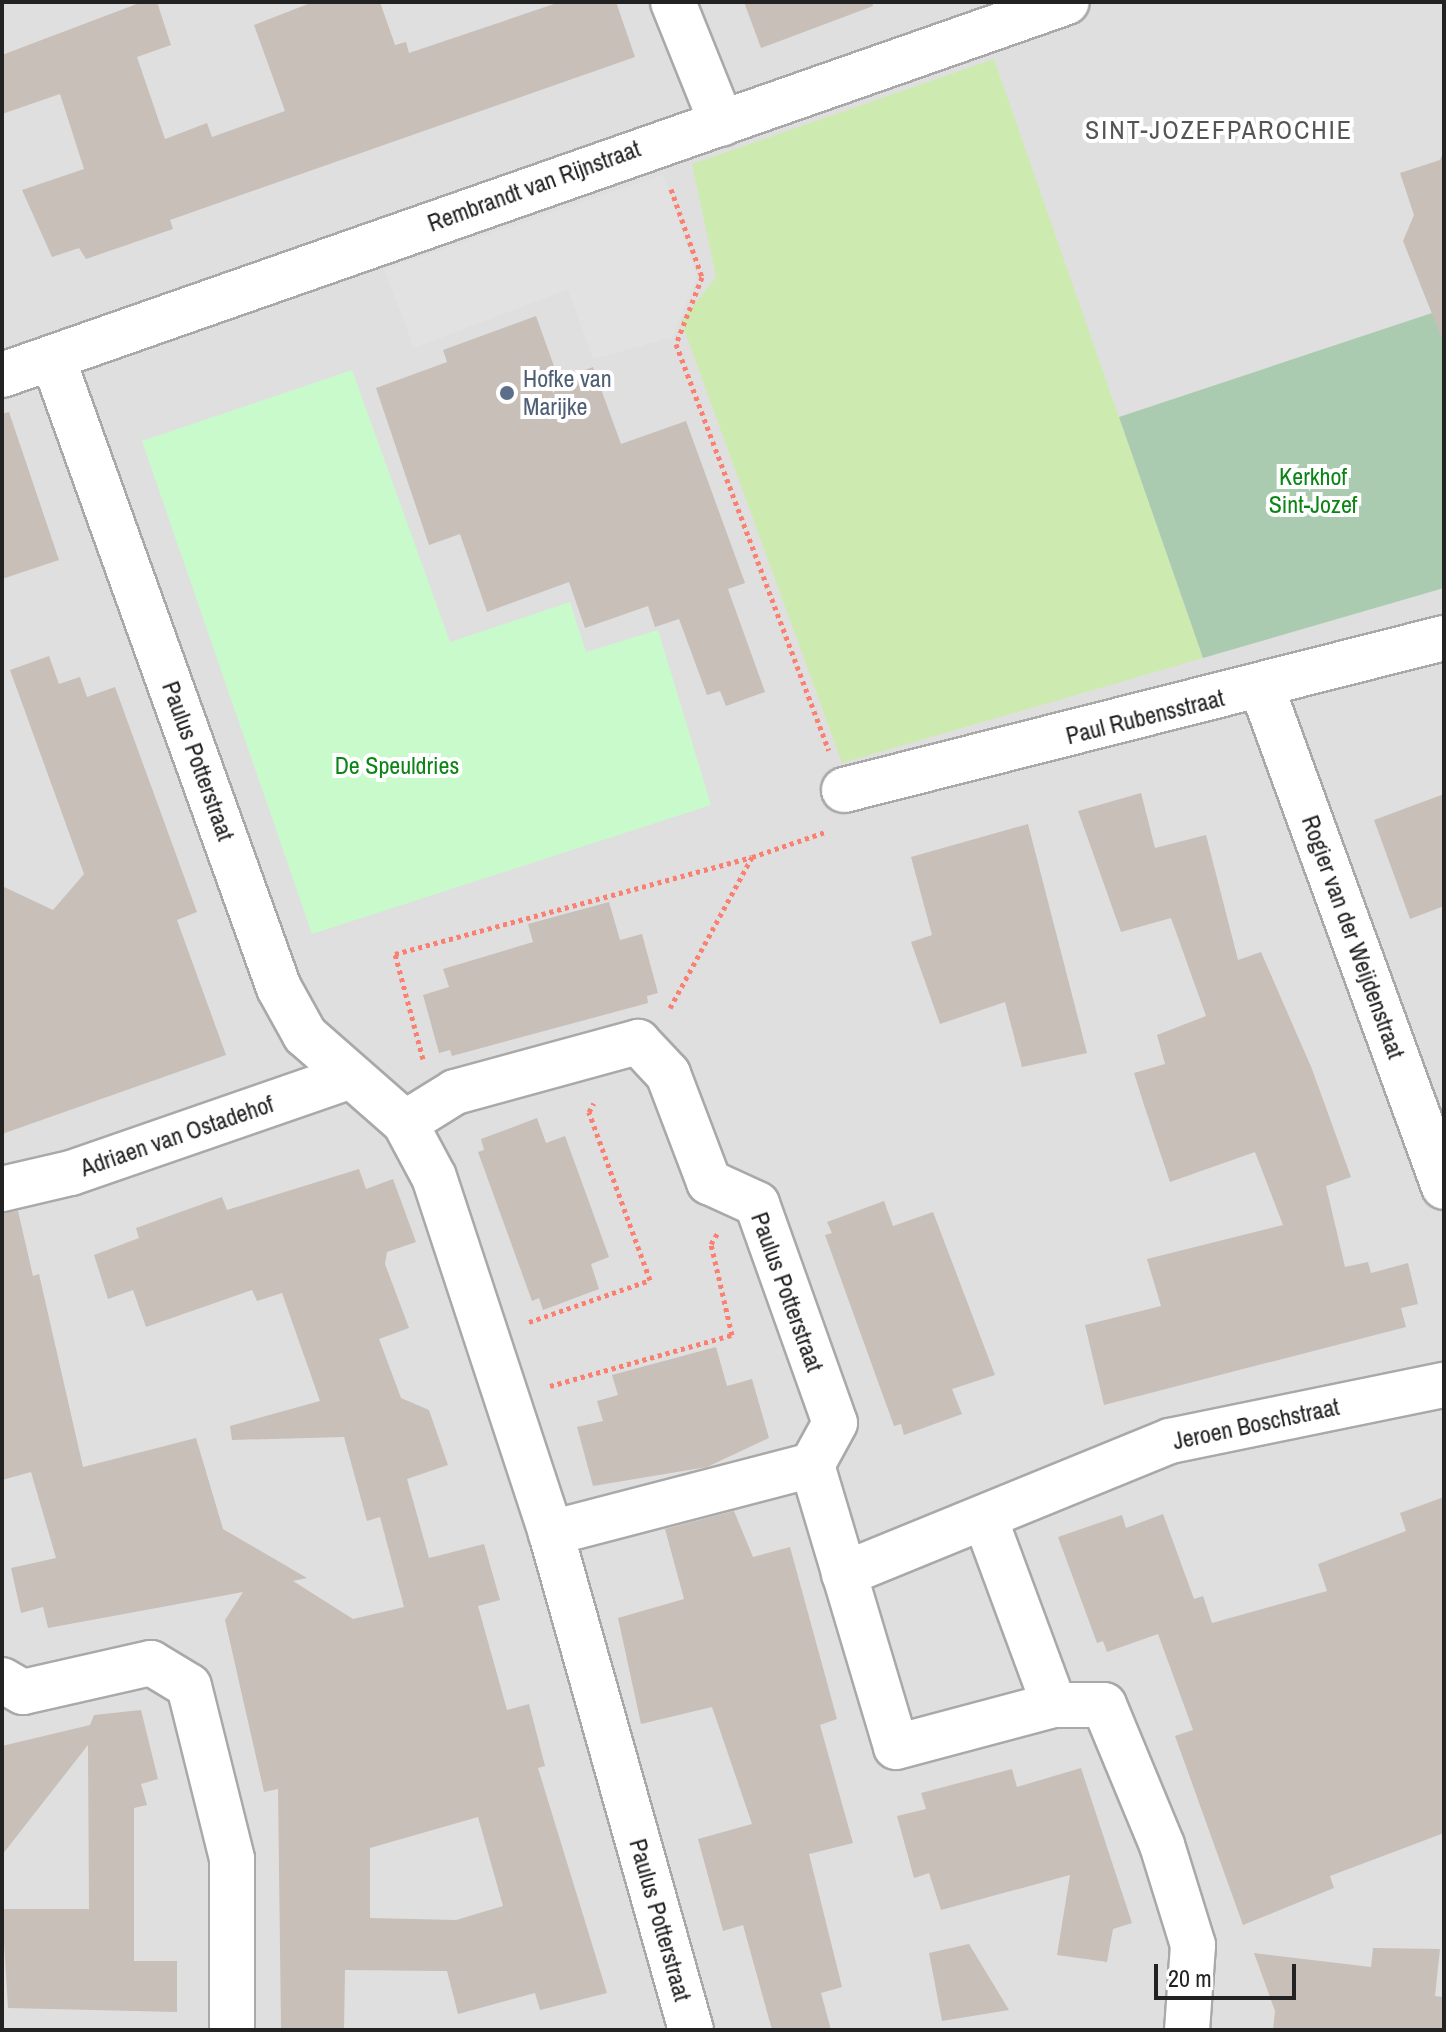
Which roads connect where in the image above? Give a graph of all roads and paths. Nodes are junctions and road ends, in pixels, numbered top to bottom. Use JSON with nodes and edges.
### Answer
{"nodes":[{"id":1,"x":673,"y":2,"type":"edge"},
{"id":2,"x":1067,"y":2,"type":"edge"},
{"id":3,"x":722,"y":124,"type":"junction"},
{"id":4,"x":655,"y":143,"type":"junction"},
{"id":5,"x":53,"y":359,"type":"junction"},
{"id":6,"x":2,"y":375,"type":"edge"},
{"id":7,"x":1444,"y":638,"type":"edge"},
{"id":8,"x":1262,"y":688,"type":"junction"},
{"id":9,"x":844,"y":790,"type":"junction"},
{"id":10,"x":752,"y":857,"type":"junction"},
{"id":11,"x":635,"y":1049,"type":"junction"},
{"id":12,"x":351,"y":1076,"type":"junction"},
{"id":13,"x":420,"y":1114,"type":"junction"},
{"id":14,"x":1444,"y":1187,"type":"edge"},
{"id":15,"x":2,"y":1189,"type":"edge"},
{"id":16,"x":739,"y":1195,"type":"junction"},
{"id":17,"x":486,"y":1336,"type":"junction"},
{"id":18,"x":1444,"y":1385,"type":"edge"},
{"id":19,"x":507,"y":1398,"type":"junction"},
{"id":20,"x":812,"y":1465,"type":"junction"},
{"id":21,"x":986,"y":1521,"type":"junction"},
{"id":22,"x":551,"y":1533,"type":"junction"},
{"id":23,"x":844,"y":1574,"type":"junction"},
{"id":24,"x":2,"y":1680,"type":"edge"},
{"id":25,"x":1054,"y":1705,"type":"junction"},
{"id":26,"x":232,"y":2030,"type":"edge"},
{"id":27,"x":691,"y":2030,"type":"edge"},
{"id":28,"x":1187,"y":2030,"type":"edge"}],
"edges":[{"from":1,"to":3,"type":"street"},
{"from":2,"to":3,"type":"street","name":"Rembrandt van Rijnstraat"},
{"from":3,"to":4,"type":"street","name":"Rembrandt van Rijnstraat"},
{"from":4,"to":5,"type":"street","name":"Rembrandt van Rijnstraat"},
{"from":4,"to":9,"type":"path"},
{"from":5,"to":6,"type":"street","name":"Rembrandt van Rijnstraat"},
{"from":5,"to":12,"type":"street","name":"Paulus Potterstraat"},
{"from":7,"to":8,"type":"street","name":"Paul Rubensstraat"},
{"from":8,"to":9,"type":"street","name":"Paul Rubensstraat"},
{"from":8,"to":14,"type":"street","name":"Rogier van der Weijdenstraat"},
{"from":9,"to":10,"type":"path"},
{"from":10,"to":11,"type":"path"},
{"from":10,"to":13,"type":"path"},
{"from":11,"to":13,"type":"street"},
{"from":11,"to":16,"type":"street","name":"Paulus Potterstraat"},
{"from":11,"to":17,"type":"path"},
{"from":12,"to":13,"type":"street","name":"Paulus Potterstraat"},
{"from":12,"to":15,"type":"street","name":"Adriaen van Ostadehof"},
{"from":13,"to":17,"type":"street","name":"Paulus Potterstraat"},
{"from":16,"to":19,"type":"path"},
{"from":16,"to":20,"type":"street","name":"Paulus Potterstraat"},
{"from":17,"to":19,"type":"street","name":"Paulus Potterstraat"},
{"from":18,"to":21,"type":"street","name":"Jeroen Boschstraat"},
{"from":19,"to":22,"type":"street","name":"Paulus Potterstraat"},
{"from":20,"to":22,"type":"street"},
{"from":20,"to":23,"type":"street"},
{"from":21,"to":23,"type":"street","name":"Jeroen Boschstraat"},
{"from":21,"to":25,"type":"street"},
{"from":22,"to":27,"type":"street","name":"Paulus Potterstraat"},
{"from":23,"to":25,"type":"street"},
{"from":24,"to":26,"type":"street"},
{"from":25,"to":28,"type":"street"}]}
